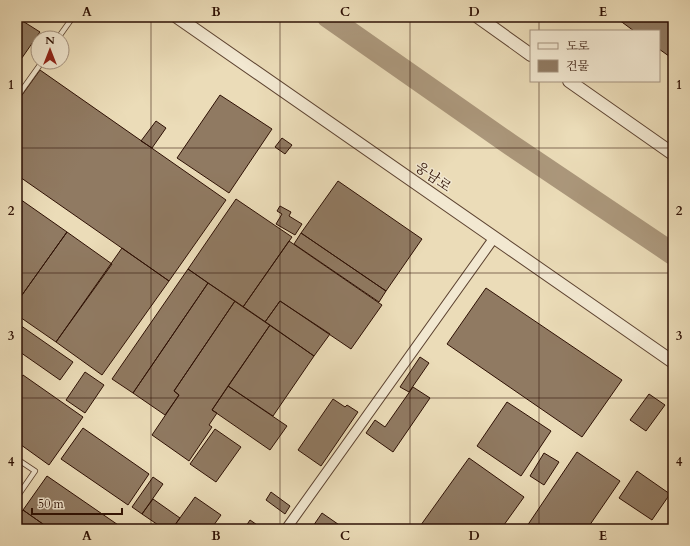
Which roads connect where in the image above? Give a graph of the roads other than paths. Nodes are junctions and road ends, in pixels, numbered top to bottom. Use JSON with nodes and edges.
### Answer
{"nodes":[{"id":1,"x":73,"y":17,"type":"edge"},
{"id":2,"x":177,"y":17,"type":"edge"},
{"id":3,"x":478,"y":17,"type":"edge"},
{"id":4,"x":64,"y":30,"type":"edge"},
{"id":5,"x":530,"y":53,"type":"edge"},
{"id":6,"x":36,"y":70,"type":"edge"},
{"id":7,"x":570,"y":82,"type":"edge"},
{"id":8,"x":17,"y":97,"type":"edge"},
{"id":9,"x":673,"y":154,"type":"edge"},
{"id":10,"x":494,"y":238,"type":"junction"},
{"id":11,"x":673,"y":362,"type":"edge"},
{"id":12,"x":17,"y":459,"type":"edge"},
{"id":13,"x":17,"y":497,"type":"edge"},
{"id":14,"x":286,"y":529,"type":"edge"}],
"edges":[{"from":1,"to":4,"type":"lane"},
{"from":2,"to":10,"type":"street","name":"웅남로"},
{"from":3,"to":5,"type":"street"},
{"from":6,"to":8,"type":"lane"},
{"from":7,"to":9,"type":"street"},
{"from":10,"to":11,"type":"street","name":"웅남로"},
{"from":10,"to":14,"type":"street"},
{"from":12,"to":13,"type":"lane"}]}
